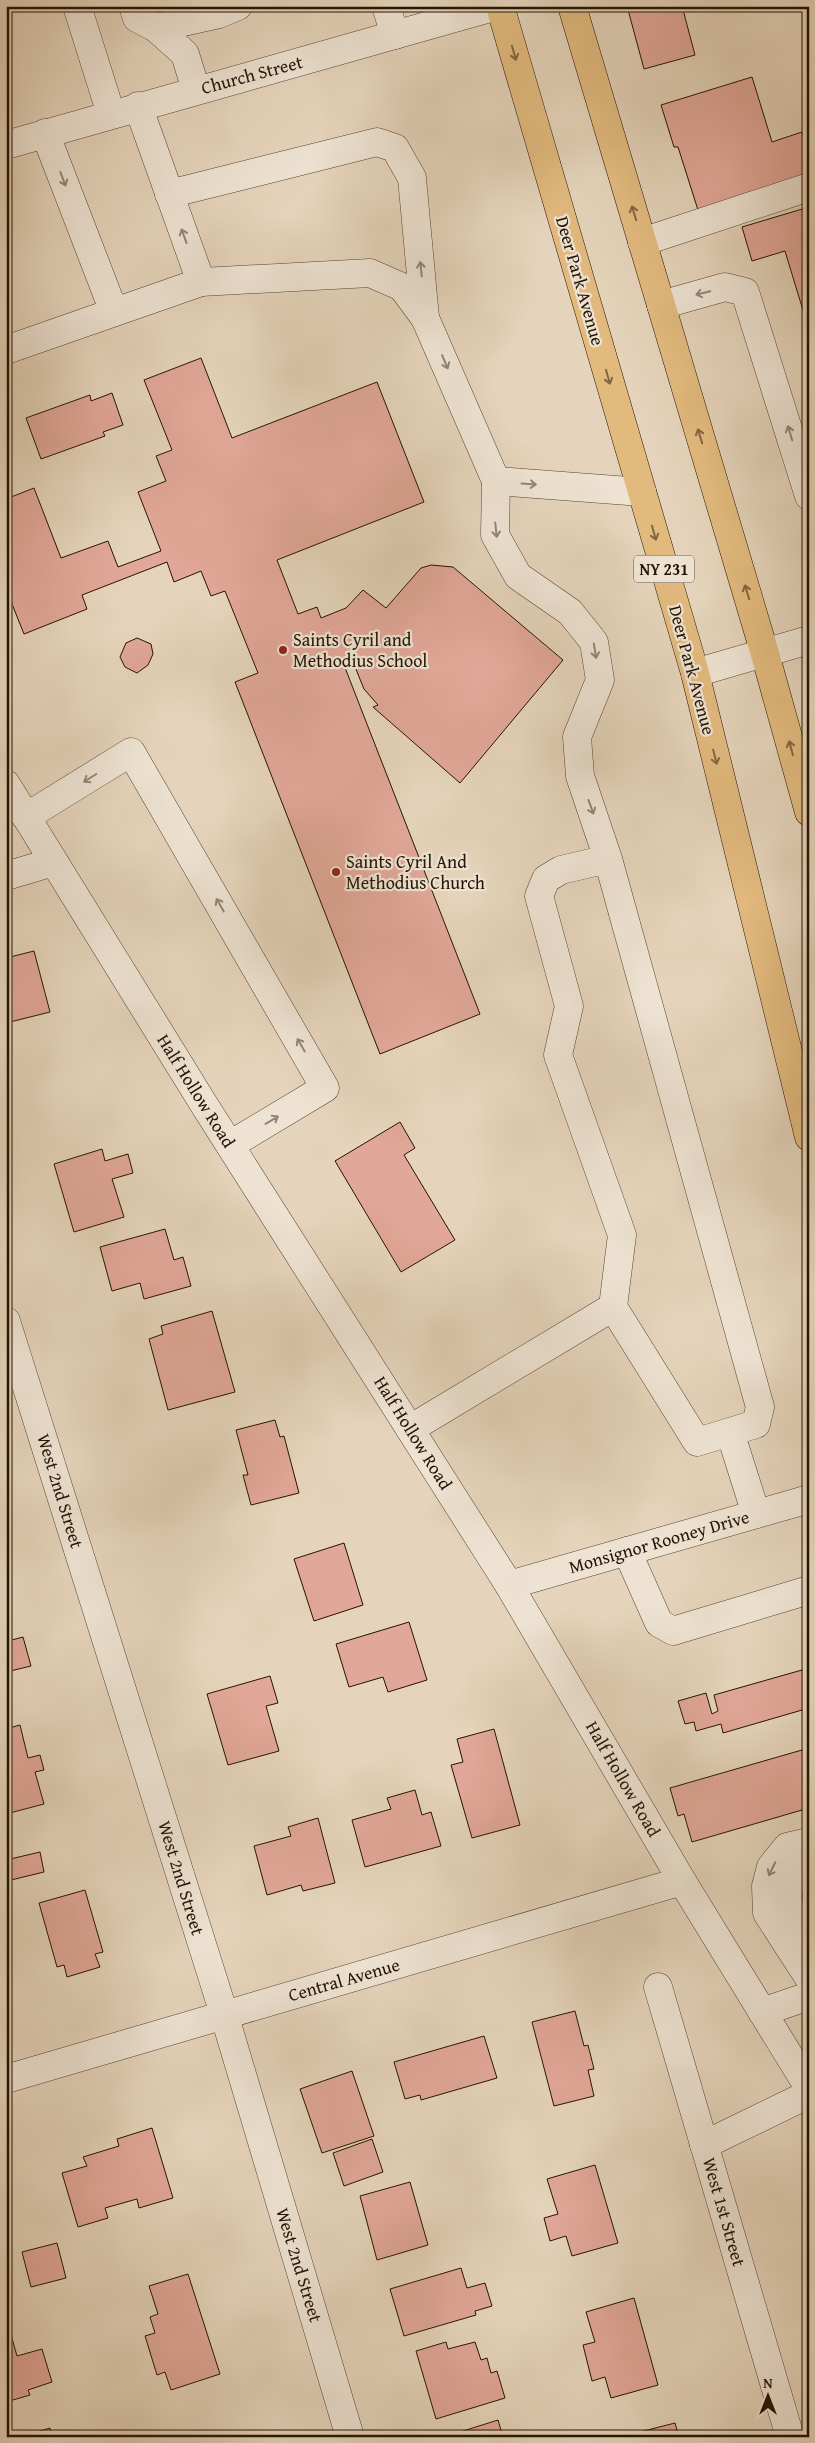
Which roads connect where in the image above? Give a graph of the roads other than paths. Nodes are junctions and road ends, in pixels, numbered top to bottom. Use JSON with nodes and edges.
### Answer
{"nodes":[{"id":1,"x":77,"y":6,"type":"edge"},
{"id":2,"x":132,"y":6,"type":"edge"},
{"id":3,"x":238,"y":6,"type":"edge"},
{"id":4,"x":386,"y":6,"type":"edge"},
{"id":5,"x":498,"y":6,"type":"edge"},
{"id":6,"x":572,"y":6,"type":"edge"},
{"id":7,"x":198,"y":18,"type":"junction"},
{"id":8,"x":156,"y":28,"type":"junction"},
{"id":9,"x":395,"y":36,"type":"junction"},
{"id":10,"x":186,"y":54,"type":"junction"},
{"id":11,"x":196,"y":90,"type":"junction"},
{"id":12,"x":138,"y":106,"type":"junction"},
{"id":13,"x":111,"y":114,"type":"junction"},
{"id":14,"x":45,"y":133,"type":"junction"},
{"id":15,"x":6,"y":145,"type":"edge"},
{"id":16,"x":809,"y":187,"type":"edge"},
{"id":17,"x":169,"y":194,"type":"junction"},
{"id":18,"x":642,"y":242,"type":"junction"},
{"id":19,"x":201,"y":282,"type":"junction"},
{"id":20,"x":661,"y":304,"type":"junction"},
{"id":21,"x":114,"y":312,"type":"junction"},
{"id":22,"x":426,"y":318,"type":"junction"},
{"id":23,"x":6,"y":350,"type":"edge"},
{"id":24,"x":496,"y":481,"type":"junction"},
{"id":25,"x":642,"y":492,"type":"junction"},
{"id":26,"x":809,"y":496,"type":"edge"},
{"id":27,"x":809,"y":640,"type":"edge"},
{"id":28,"x":765,"y":654,"type":"junction"},
{"id":29,"x":695,"y":673,"type":"junction"},
{"id":30,"x":6,"y":784,"type":"edge"},
{"id":31,"x":809,"y":812,"type":"edge"},
{"id":32,"x":26,"y":817,"type":"junction"},
{"id":33,"x":605,"y":847,"type":"junction"},
{"id":34,"x":53,"y":862,"type":"junction"},
{"id":35,"x":6,"y":876,"type":"edge"},
{"id":36,"x":809,"y":1137,"type":"edge"},
{"id":37,"x":230,"y":1145,"type":"junction"},
{"id":38,"x":613,"y":1307,"type":"junction"},
{"id":39,"x":6,"y":1321,"type":"edge"},
{"id":40,"x":410,"y":1429,"type":"junction"},
{"id":41,"x":730,"y":1432,"type":"junction"},
{"id":42,"x":809,"y":1499,"type":"edge"},
{"id":43,"x":756,"y":1514,"type":"junction"},
{"id":44,"x":626,"y":1551,"type":"junction"},
{"id":45,"x":509,"y":1585,"type":"junction"},
{"id":46,"x":809,"y":1590,"type":"edge"},
{"id":47,"x":809,"y":1842,"type":"edge"},
{"id":48,"x":809,"y":1858,"type":"edge"},
{"id":49,"x":682,"y":1881,"type":"junction"},
{"id":50,"x":809,"y":1942,"type":"edge"},
{"id":51,"x":809,"y":1978,"type":"edge"},
{"id":52,"x":658,"y":1987,"type":"dead end"},
{"id":53,"x":809,"y":1996,"type":"edge"},
{"id":54,"x":762,"y":2012,"type":"junction"},
{"id":55,"x":224,"y":2014,"type":"junction"},
{"id":56,"x":6,"y":2079,"type":"edge"},
{"id":57,"x":809,"y":2088,"type":"edge"},
{"id":58,"x":809,"y":2094,"type":"edge"},
{"id":59,"x":704,"y":2145,"type":"junction"},
{"id":60,"x":350,"y":2437,"type":"edge"},
{"id":61,"x":790,"y":2437,"type":"edge"}],
"edges":[{"from":1,"to":13,"type":"street"},
{"from":2,"to":8,"type":"street"},
{"from":3,"to":7,"type":"street"},
{"from":4,"to":9,"type":"street"},
{"from":5,"to":9,"type":"street","name":"Church Street"},
{"from":5,"to":25,"type":"main road","name":"Deer Park Avenue","number":"NY 231","one_way":true},
{"from":18,"to":6,"type":"main road","one_way":true},
{"from":7,"to":8,"type":"street"},
{"from":7,"to":10,"type":"street"},
{"from":8,"to":10,"type":"street"},
{"from":9,"to":11,"type":"street","name":"Church Street"},
{"from":10,"to":11,"type":"street"},
{"from":11,"to":12,"type":"street","name":"Church Street"},
{"from":12,"to":13,"type":"street","name":"Church Street"},
{"from":12,"to":17,"type":"street"},
{"from":13,"to":14,"type":"street","name":"Church Street"},
{"from":14,"to":15,"type":"street","name":"Church Street"},
{"from":14,"to":21,"type":"street","one_way":true},
{"from":16,"to":18,"type":"street"},
{"from":19,"to":17,"type":"street","one_way":true},
{"from":22,"to":17,"type":"street","one_way":true},
{"from":18,"to":20,"type":"main road"},
{"from":19,"to":21,"type":"street"},
{"from":19,"to":22,"type":"street"},
{"from":26,"to":20,"type":"street","one_way":true},
{"from":28,"to":20,"type":"main road","one_way":true},
{"from":21,"to":23,"type":"street"},
{"from":22,"to":24,"type":"street","one_way":true},
{"from":24,"to":25,"type":"street","one_way":true},
{"from":24,"to":33,"type":"street","one_way":true},
{"from":25,"to":29,"type":"main road","name":"Deer Park Avenue","number":"NY 231","one_way":true},
{"from":27,"to":28,"type":"street"},
{"from":28,"to":29,"type":"street"},
{"from":31,"to":28,"type":"main road","one_way":true},
{"from":29,"to":36,"type":"main road","name":"Deer Park Avenue","number":"NY 231","one_way":true},
{"from":30,"to":32,"type":"street","name":"Half Hollow Road"},
{"from":32,"to":34,"type":"street","name":"Half Hollow Road"},
{"from":37,"to":32,"type":"street","one_way":true},
{"from":33,"to":38,"type":"street"},
{"from":33,"to":41,"type":"street"},
{"from":34,"to":35,"type":"street"},
{"from":34,"to":37,"type":"street","name":"Half Hollow Road"},
{"from":37,"to":40,"type":"street","name":"Half Hollow Road"},
{"from":38,"to":40,"type":"street"},
{"from":38,"to":41,"type":"street"},
{"from":39,"to":55,"type":"street","name":"West 2nd Street"},
{"from":40,"to":45,"type":"street","name":"Half Hollow Road"},
{"from":41,"to":43,"type":"street"},
{"from":42,"to":43,"type":"street","name":"Monsignor Rooney Drive"},
{"from":43,"to":44,"type":"street","name":"Monsignor Rooney Drive"},
{"from":44,"to":45,"type":"street","name":"Monsignor Rooney Drive"},
{"from":44,"to":46,"type":"street"},
{"from":45,"to":49,"type":"street","name":"Half Hollow Road"},
{"from":47,"to":51,"type":"street","one_way":true},
{"from":48,"to":50,"type":"street"},
{"from":49,"to":54,"type":"street","name":"Half Hollow Road"},
{"from":49,"to":55,"type":"street","name":"Central Avenue"},
{"from":52,"to":59,"type":"street","name":"West 1st Street"},
{"from":53,"to":54,"type":"street"},
{"from":54,"to":57,"type":"street","name":"Half Hollow Road"},
{"from":55,"to":56,"type":"street","name":"Central Avenue"},
{"from":55,"to":60,"type":"street","name":"West 2nd Street"},
{"from":58,"to":59,"type":"street"},
{"from":59,"to":61,"type":"street","name":"West 1st Street"}]}
